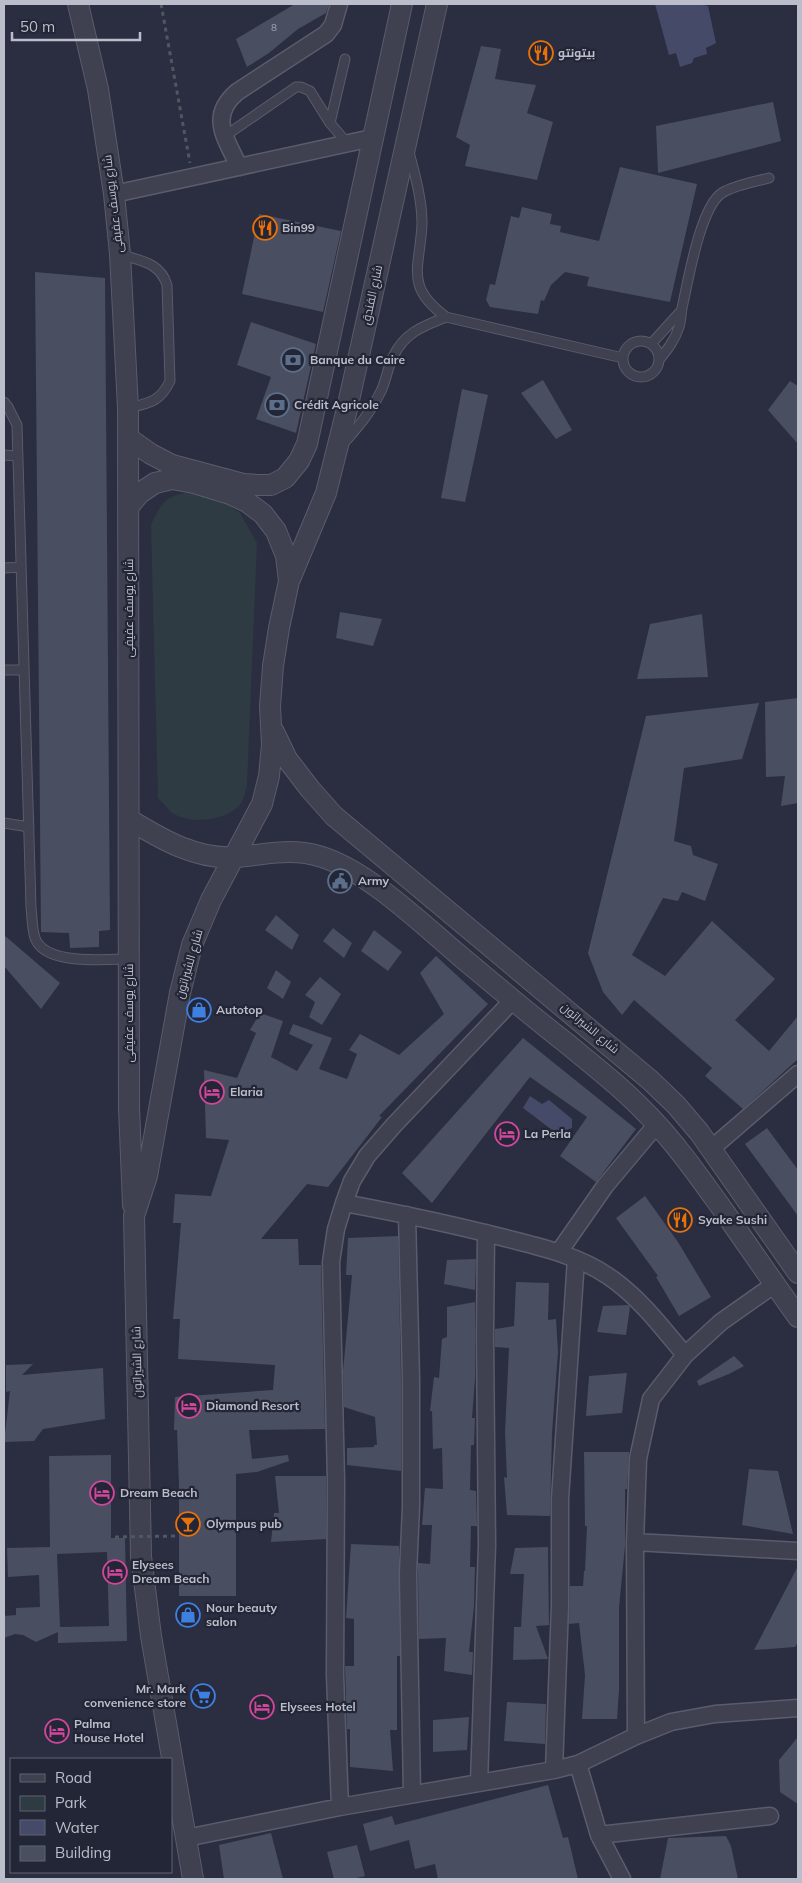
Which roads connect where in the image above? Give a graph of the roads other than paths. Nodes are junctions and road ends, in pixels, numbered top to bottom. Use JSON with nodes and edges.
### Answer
{"nodes":[{"id":1,"x":78,"y":4,"type":"edge"},
{"id":2,"x":339,"y":4,"type":"edge"},
{"id":3,"x":402,"y":4,"type":"edge"},
{"id":4,"x":437,"y":4,"type":"edge"},
{"id":5,"x":345,"y":59,"type":"dead end"},
{"id":6,"x":330,"y":123,"type":"junction"},
{"id":7,"x":225,"y":136,"type":"junction"},
{"id":8,"x":372,"y":138,"type":"junction"},
{"id":9,"x":406,"y":141,"type":"junction"},
{"id":10,"x":347,"y":144,"type":"junction"},
{"id":11,"x":239,"y":167,"type":"junction"},
{"id":12,"x":769,"y":178,"type":"dead end"},
{"id":13,"x":114,"y":194,"type":"junction"},
{"id":14,"x":120,"y":254,"type":"junction"},
{"id":15,"x":681,"y":311,"type":"junction"},
{"id":16,"x":446,"y":317,"type":"junction"},
{"id":17,"x":651,"y":344,"type":"junction"},
{"id":18,"x":623,"y":358,"type":"junction"},
{"id":19,"x":659,"y":360,"type":"junction"},
{"id":20,"x":4,"y":402,"type":"edge"},
{"id":21,"x":128,"y":408,"type":"junction"},
{"id":22,"x":128,"y":438,"type":"junction"},
{"id":23,"x":336,"y":453,"type":"junction"},
{"id":24,"x":4,"y":456,"type":"edge"},
{"id":25,"x":18,"y":456,"type":"junction"},
{"id":26,"x":195,"y":477,"type":"junction"},
{"id":27,"x":129,"y":506,"type":"junction"},
{"id":28,"x":4,"y":568,"type":"edge"},
{"id":29,"x":21,"y":568,"type":"junction"},
{"id":30,"x":289,"y":581,"type":"junction"},
{"id":31,"x":4,"y":670,"type":"edge"},
{"id":32,"x":24,"y":670,"type":"junction"},
{"id":33,"x":271,"y":724,"type":"junction"},
{"id":34,"x":130,"y":820,"type":"junction"},
{"id":35,"x":4,"y":823,"type":"edge"},
{"id":36,"x":29,"y":827,"type":"junction"},
{"id":37,"x":234,"y":857,"type":"junction"},
{"id":38,"x":129,"y":959,"type":"junction"},
{"id":39,"x":513,"y":1000,"type":"junction"},
{"id":40,"x":798,"y":1074,"type":"edge"},
{"id":41,"x":657,"y":1124,"type":"junction"},
{"id":42,"x":711,"y":1149,"type":"junction"},
{"id":43,"x":344,"y":1203,"type":"junction"},
{"id":44,"x":407,"y":1215,"type":"junction"},
{"id":45,"x":134,"y":1216,"type":"junction"},
{"id":46,"x":486,"y":1233,"type":"junction"},
{"id":47,"x":559,"y":1252,"type":"junction"},
{"id":48,"x":576,"y":1259,"type":"junction"},
{"id":49,"x":798,"y":1273,"type":"edge"},
{"id":50,"x":775,"y":1284,"type":"junction"},
{"id":51,"x":798,"y":1318,"type":"edge"},
{"id":52,"x":685,"y":1355,"type":"junction"},
{"id":53,"x":635,"y":1542,"type":"junction"},
{"id":54,"x":798,"y":1551,"type":"edge"},
{"id":55,"x":798,"y":1708,"type":"edge"},
{"id":56,"x":636,"y":1736,"type":"junction"},
{"id":57,"x":172,"y":1758,"type":"edge"},
{"id":58,"x":172,"y":1759,"type":"edge"},
{"id":59,"x":578,"y":1764,"type":"junction"},
{"id":60,"x":554,"y":1770,"type":"junction"},
{"id":61,"x":479,"y":1783,"type":"junction"},
{"id":62,"x":412,"y":1794,"type":"junction"},
{"id":63,"x":340,"y":1807,"type":"junction"},
{"id":64,"x":770,"y":1816,"type":"dead end"},
{"id":65,"x":599,"y":1835,"type":"junction"},
{"id":66,"x":186,"y":1838,"type":"junction"},
{"id":67,"x":193,"y":1879,"type":"edge"},
{"id":68,"x":622,"y":1879,"type":"edge"}],
"edges":[{"from":1,"to":13,"type":"street","name":"شارع يوسف عفيفى"},
{"from":2,"to":7,"type":"street"},
{"from":3,"to":8,"type":"street"},
{"from":4,"to":9,"type":"street","name":"شارع الفندق"},
{"from":5,"to":6,"type":"lane"},
{"from":6,"to":7,"type":"lane"},
{"from":6,"to":10,"type":"lane"},
{"from":7,"to":11,"type":"street"},
{"from":8,"to":10,"type":"street"},
{"from":8,"to":26,"type":"street","name":"شارع الشيراتون"},
{"from":9,"to":16,"type":"lane"},
{"from":9,"to":23,"type":"street","name":"شارع الفندق"},
{"from":10,"to":11,"type":"street"},
{"from":11,"to":13,"type":"street"},
{"from":12,"to":15,"type":"lane"},
{"from":13,"to":14,"type":"street","name":"شارع يوسف عفيفى"},
{"from":14,"to":21,"type":"street","name":"شارع يوسف عفيفى"},
{"from":14,"to":21,"type":"lane"},
{"from":15,"to":17,"type":"lane"},
{"from":15,"to":19,"type":"lane"},
{"from":16,"to":18,"type":"lane"},
{"from":16,"to":23,"type":"lane"},
{"from":17,"to":18,"type":"lane"},
{"from":17,"to":19,"type":"lane"},
{"from":18,"to":19,"type":"lane"},
{"from":20,"to":25,"type":"lane"},
{"from":21,"to":22,"type":"street","name":"شارع يوسف عفيفى"},
{"from":22,"to":26,"type":"street"},
{"from":22,"to":27,"type":"street","name":"شارع يوسف عفيفى"},
{"from":23,"to":30,"type":"street","name":"شارع الفندق"},
{"from":24,"to":25,"type":"lane"},
{"from":25,"to":29,"type":"lane"},
{"from":26,"to":27,"type":"street","name":"شارع الشيراتون"},
{"from":26,"to":30,"type":"street","name":"شارع الشيراتون"},
{"from":27,"to":34,"type":"street","name":"شارع يوسف عفيفى"},
{"from":28,"to":29,"type":"lane"},
{"from":29,"to":32,"type":"lane"},
{"from":30,"to":33,"type":"street","name":"شارع الشيراتون"},
{"from":31,"to":32,"type":"lane"},
{"from":32,"to":36,"type":"lane"},
{"from":33,"to":37,"type":"street","name":"شارع الشيراتون"},
{"from":33,"to":42,"type":"street","name":"شارع الشيراتون"},
{"from":34,"to":37,"type":"street"},
{"from":34,"to":38,"type":"street","name":"شارع يوسف عفيفى"},
{"from":35,"to":36,"type":"lane"},
{"from":36,"to":38,"type":"lane"},
{"from":37,"to":39,"type":"street"},
{"from":37,"to":45,"type":"street","name":"شارع الشيراتون"},
{"from":38,"to":45,"type":"street","name":"شارع يوسف عفيفى"},
{"from":39,"to":41,"type":"street"},
{"from":39,"to":43,"type":"street"},
{"from":40,"to":42,"type":"street"},
{"from":41,"to":47,"type":"street"},
{"from":41,"to":50,"type":"street"},
{"from":42,"to":49,"type":"street","name":"شارع الشيراتون"},
{"from":43,"to":44,"type":"street"},
{"from":43,"to":63,"type":"street"},
{"from":44,"to":46,"type":"street"},
{"from":44,"to":62,"type":"street"},
{"from":45,"to":57,"type":"street","name":"شارع الشيراتون"},
{"from":46,"to":47,"type":"street"},
{"from":46,"to":61,"type":"street"},
{"from":47,"to":48,"type":"street"},
{"from":48,"to":52,"type":"street"},
{"from":48,"to":60,"type":"street"},
{"from":50,"to":51,"type":"street"},
{"from":50,"to":52,"type":"street"},
{"from":52,"to":53,"type":"street"},
{"from":53,"to":54,"type":"street"},
{"from":53,"to":56,"type":"street"},
{"from":55,"to":56,"type":"street"},
{"from":56,"to":59,"type":"street"},
{"from":58,"to":66,"type":"street","name":"شارع الشيراتون"},
{"from":59,"to":60,"type":"street"},
{"from":59,"to":65,"type":"street"},
{"from":60,"to":61,"type":"street"},
{"from":61,"to":62,"type":"street"},
{"from":62,"to":63,"type":"street"},
{"from":63,"to":66,"type":"street"},
{"from":64,"to":65,"type":"street"},
{"from":65,"to":68,"type":"street"},
{"from":66,"to":67,"type":"street","name":"شارع الشيراتون"}]}
